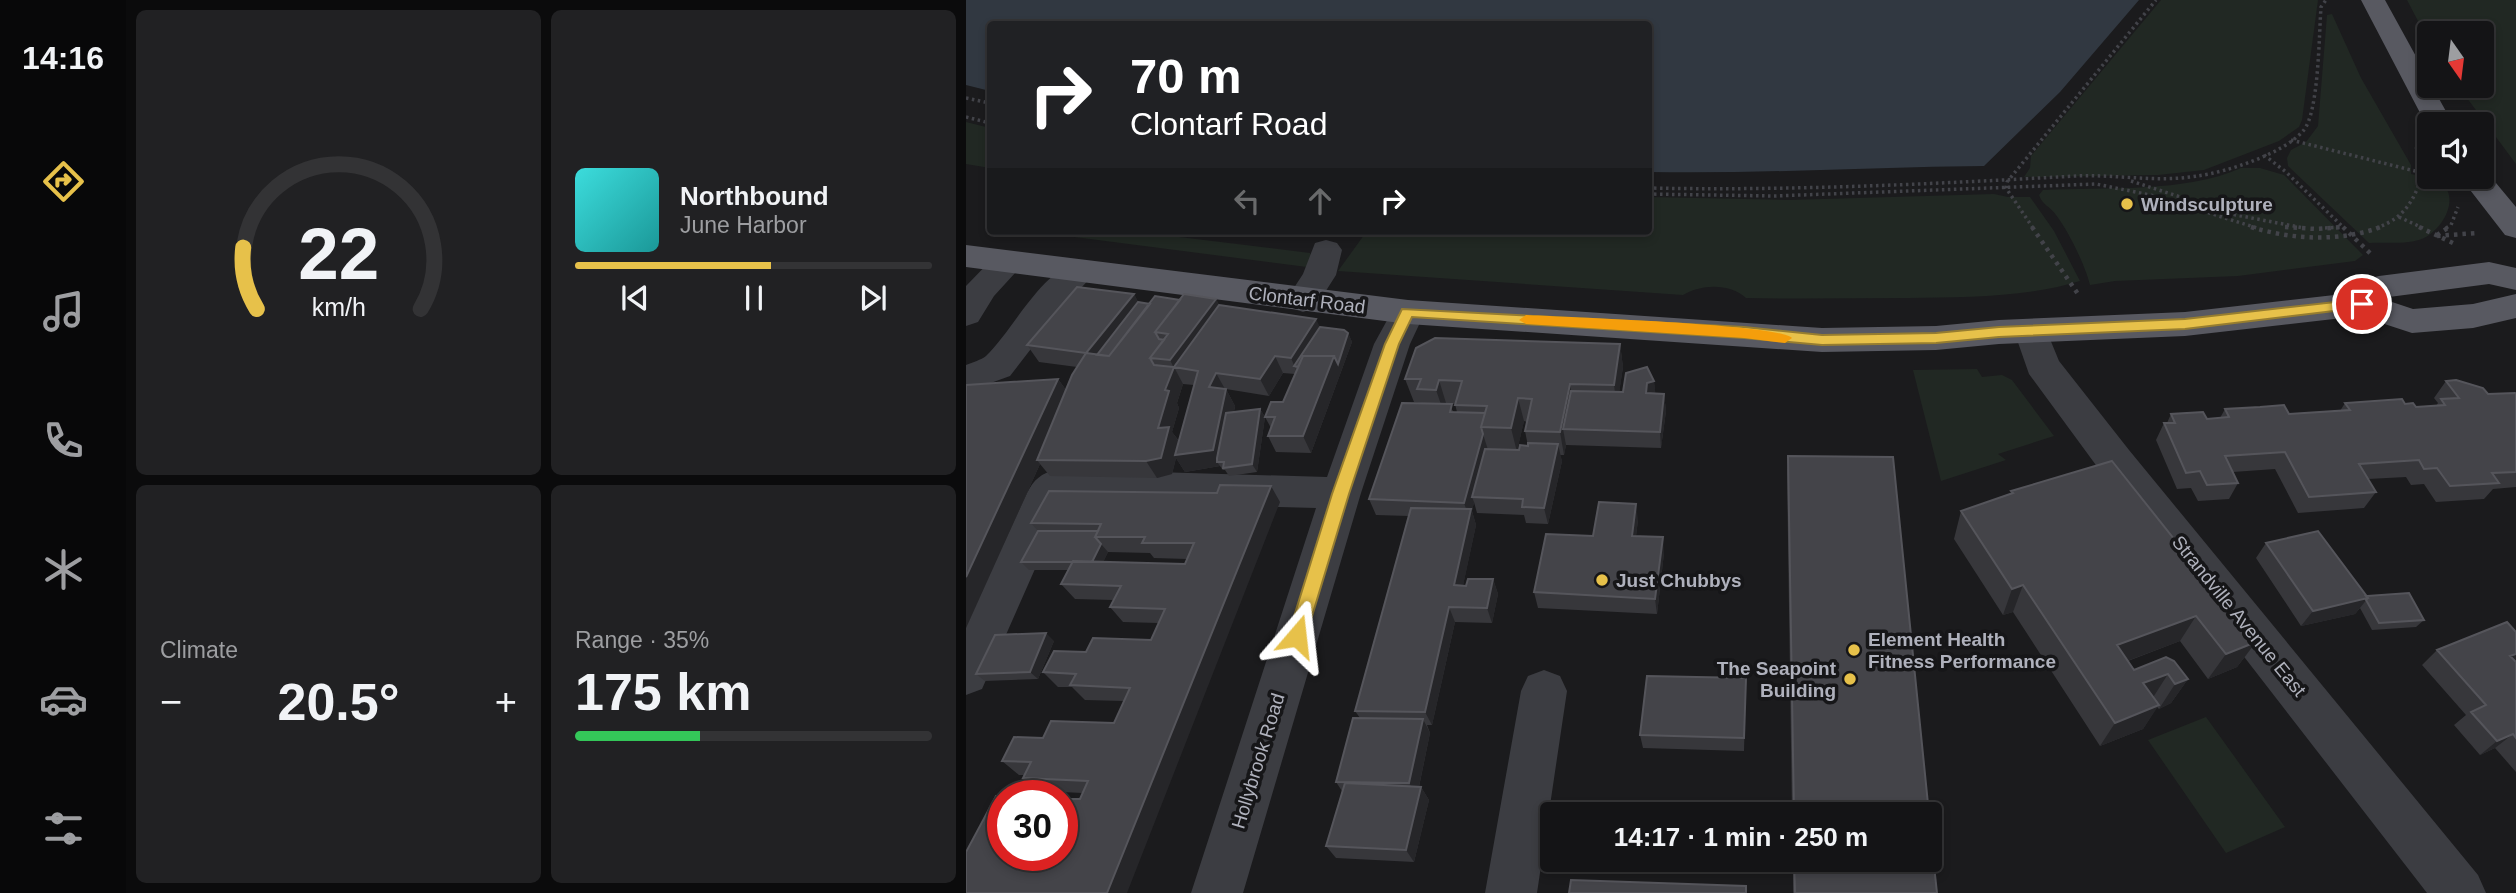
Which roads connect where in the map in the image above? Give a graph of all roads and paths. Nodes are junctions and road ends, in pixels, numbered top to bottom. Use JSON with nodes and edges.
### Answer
{"nodes":[{"id":1,"x":2156,"y":0,"type":"edge"},
{"id":2,"x":2326,"y":0,"type":"edge"},
{"id":3,"x":2373,"y":0,"type":"edge"},
{"id":4,"x":966,"y":98,"type":"edge"},
{"id":5,"x":987,"y":102,"type":"edge"},
{"id":6,"x":2433,"y":112,"type":"edge"},
{"id":7,"x":966,"y":117,"type":"edge"},
{"id":8,"x":987,"y":122,"type":"edge"},
{"id":9,"x":2290,"y":140,"type":"junction"},
{"id":10,"x":2414,"y":143,"type":"dead end"},
{"id":11,"x":2417,"y":149,"type":"edge"},
{"id":12,"x":2264,"y":155,"type":"junction"},
{"id":13,"x":2417,"y":172,"type":"edge"},
{"id":14,"x":2120,"y":179,"type":"junction"},
{"id":15,"x":2007,"y":182,"type":"junction"},
{"id":16,"x":1652,"y":188,"type":"edge"},
{"id":17,"x":2006,"y":188,"type":"junction"},
{"id":18,"x":2418,"y":189,"type":"edge"},
{"id":19,"x":2465,"y":189,"type":"edge"},
{"id":20,"x":2466,"y":189,"type":"edge"},
{"id":21,"x":1652,"y":194,"type":"edge"},
{"id":22,"x":2399,"y":217,"type":"junction"},
{"id":23,"x":2343,"y":227,"type":"junction"},
{"id":24,"x":2516,"y":228,"type":"edge"},
{"id":25,"x":2485,"y":232,"type":"dead end"},
{"id":26,"x":2351,"y":234,"type":"junction"},
{"id":27,"x":2436,"y":236,"type":"junction"},
{"id":28,"x":2465,"y":247,"type":"dead end"},
{"id":29,"x":1326,"y":250,"type":"dead end"},
{"id":30,"x":966,"y":256,"type":"edge"},
{"id":31,"x":2379,"y":261,"type":"dead end"},
{"id":32,"x":1009,"y":262,"type":"junction"},
{"id":33,"x":1079,"y":272,"type":"junction"},
{"id":34,"x":2516,"y":279,"type":"edge"},
{"id":35,"x":2078,"y":295,"type":"dead end"},
{"id":36,"x":1303,"y":300,"type":"junction"},
{"id":37,"x":2362,"y":304,"type":"junction"},
{"id":38,"x":2516,"y":306,"type":"edge"},
{"id":39,"x":1408,"y":312,"type":"junction"},
{"id":40,"x":966,"y":314,"type":"edge"},
{"id":41,"x":2031,"y":331,"type":"junction"},
{"id":42,"x":966,"y":379,"type":"edge"},
{"id":43,"x":1341,"y":494,"type":"junction"},
{"id":44,"x":966,"y":674,"type":"edge"},
{"id":45,"x":1544,"y":691,"type":"dead end"},
{"id":46,"x":1217,"y":893,"type":"edge"},
{"id":47,"x":1511,"y":893,"type":"edge"},
{"id":48,"x":2460,"y":893,"type":"edge"}],
"edges":[{"from":1,"to":15,"type":"path"},
{"from":2,"to":9,"type":"path"},
{"from":3,"to":6,"type":"main road"},
{"from":4,"to":5,"type":"path"},
{"from":7,"to":8,"type":"path"},
{"from":9,"to":12,"type":"path"},
{"from":9,"to":13,"type":"path"},
{"from":10,"to":11,"type":"path"},
{"from":12,"to":14,"type":"path"},
{"from":12,"to":23,"type":"path"},
{"from":14,"to":15,"type":"path"},
{"from":14,"to":23,"type":"path"},
{"from":15,"to":16,"type":"path"},
{"from":15,"to":17,"type":"path"},
{"from":17,"to":21,"type":"path"},
{"from":17,"to":26,"type":"path"},
{"from":17,"to":35,"type":"path"},
{"from":18,"to":22,"type":"path"},
{"from":19,"to":27,"type":"path"},
{"from":20,"to":24,"type":"main road"},
{"from":22,"to":26,"type":"path"},
{"from":22,"to":27,"type":"path"},
{"from":23,"to":26,"type":"path"},
{"from":25,"to":27,"type":"path"},
{"from":26,"to":31,"type":"path"},
{"from":27,"to":28,"type":"path"},
{"from":29,"to":36,"type":"street"},
{"from":30,"to":32,"type":"main road","name":"Clontarf Road"},
{"from":32,"to":33,"type":"main road","name":"Clontarf Road"},
{"from":32,"to":40,"type":"street"},
{"from":33,"to":36,"type":"main road","name":"Clontarf Road"},
{"from":33,"to":42,"type":"street"},
{"from":34,"to":37,"type":"main road","name":"Clontarf Road"},
{"from":36,"to":39,"type":"main road","name":"Clontarf Road"},
{"from":37,"to":38,"type":"main road","name":"Clontarf Road"},
{"from":37,"to":41,"type":"main road","name":"Clontarf Road"},
{"from":39,"to":41,"type":"main road","name":"Clontarf Road"},
{"from":39,"to":43,"type":"street","name":"Hollybrook Road"},
{"from":41,"to":48,"type":"street","name":"Strandville Avenue East"},
{"from":43,"to":44,"type":"street"},
{"from":43,"to":46,"type":"street","name":"Hollybrook Road"},
{"from":45,"to":47,"type":"street"}]}
